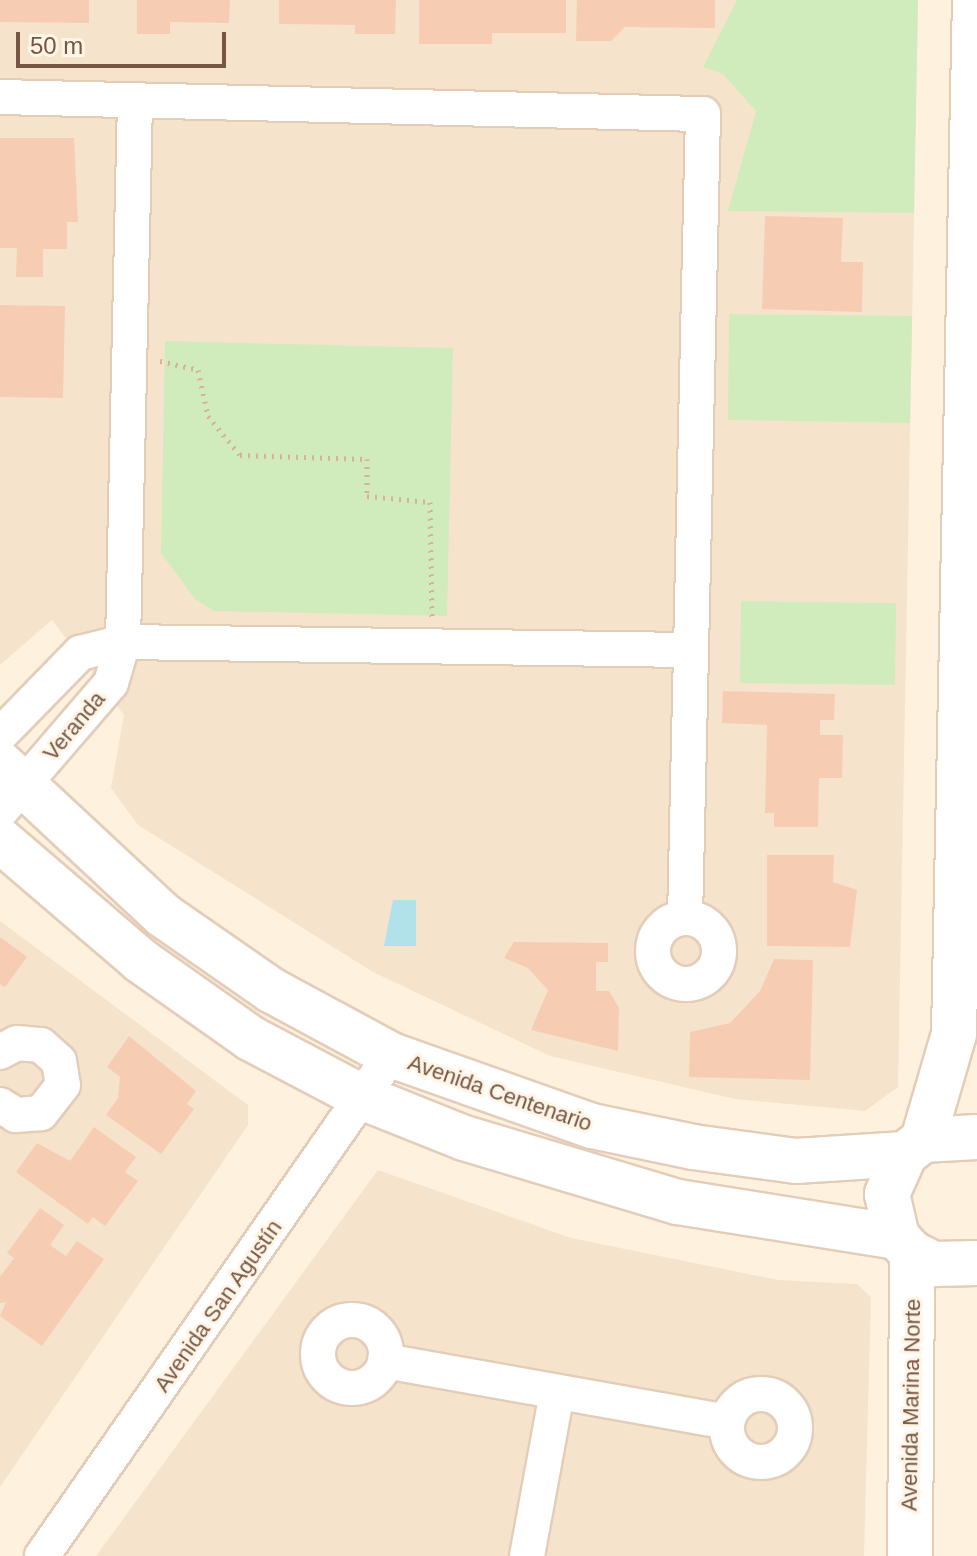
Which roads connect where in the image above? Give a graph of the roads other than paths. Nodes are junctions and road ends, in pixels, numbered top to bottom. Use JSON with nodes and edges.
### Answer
{"nodes":[{"id":1,"x":975,"y":0,"type":"edge"},
{"id":2,"x":975,"y":64,"type":"edge"},
{"id":3,"x":0,"y":97,"type":"edge"},
{"id":4,"x":135,"y":101,"type":"junction"},
{"id":5,"x":974,"y":119,"type":"edge"},
{"id":6,"x":123,"y":642,"type":"junction"},
{"id":7,"x":970,"y":649,"type":"edge"},
{"id":8,"x":691,"y":650,"type":"junction"},
{"id":9,"x":969,"y":702,"type":"edge"},
{"id":10,"x":0,"y":735,"type":"edge"},
{"id":11,"x":8,"y":787,"type":"edge"},
{"id":12,"x":0,"y":840,"type":"edge"},
{"id":13,"x":685,"y":918,"type":"dead end"},
{"id":14,"x":0,"y":1052,"type":"edge"},
{"id":15,"x":391,"y":1055,"type":"junction"},
{"id":16,"x":364,"y":1098,"type":"junction"},
{"id":17,"x":2,"y":1111,"type":"edge"},
{"id":18,"x":977,"y":1137,"type":"edge"},
{"id":19,"x":914,"y":1147,"type":"junction"},
{"id":20,"x":905,"y":1245,"type":"junction"},
{"id":21,"x":977,"y":1263,"type":"edge"},
{"id":22,"x":385,"y":1361,"type":"dead end"},
{"id":23,"x":557,"y":1393,"type":"junction"},
{"id":24,"x":727,"y":1422,"type":"dead end"},
{"id":25,"x":42,"y":1556,"type":"edge"},
{"id":26,"x":527,"y":1556,"type":"edge"},
{"id":27,"x":910,"y":1556,"type":"edge"}],
"edges":[{"from":1,"to":2,"type":"street","name":"Avenida Marina Norte"},
{"from":2,"to":5,"type":"street","name":"Avenida Marina Norte"},
{"from":3,"to":4,"type":"street"},
{"from":4,"to":6,"type":"street"},
{"from":4,"to":8,"type":"street"},
{"from":5,"to":7,"type":"street","name":"Avenida Marina Norte"},
{"from":6,"to":8,"type":"street"},
{"from":6,"to":10,"type":"street","name":"Veranda"},
{"from":6,"to":11,"type":"street","name":"Veranda"},
{"from":7,"to":9,"type":"street","name":"Avenida Marina Norte"},
{"from":8,"to":13,"type":"street"},
{"from":9,"to":19,"type":"street","name":"Avenida Marina Norte"},
{"from":11,"to":15,"type":"street","name":"Avenida Centenario"},
{"from":12,"to":16,"type":"street"},
{"from":14,"to":17,"type":"street"},
{"from":15,"to":16,"type":"street","name":"Avenida San Agustín"},
{"from":15,"to":19,"type":"street","name":"Avenida Centenario"},
{"from":16,"to":20,"type":"street"},
{"from":16,"to":25,"type":"street","name":"Avenida San Agustín"},
{"from":18,"to":19,"type":"street","name":"Avenida Centenario"},
{"from":19,"to":20,"type":"street","name":"Avenida Marina Norte"},
{"from":20,"to":21,"type":"street"},
{"from":20,"to":27,"type":"street","name":"Avenida Marina Norte"},
{"from":22,"to":23,"type":"street"},
{"from":23,"to":24,"type":"street"},
{"from":23,"to":26,"type":"street"}]}
